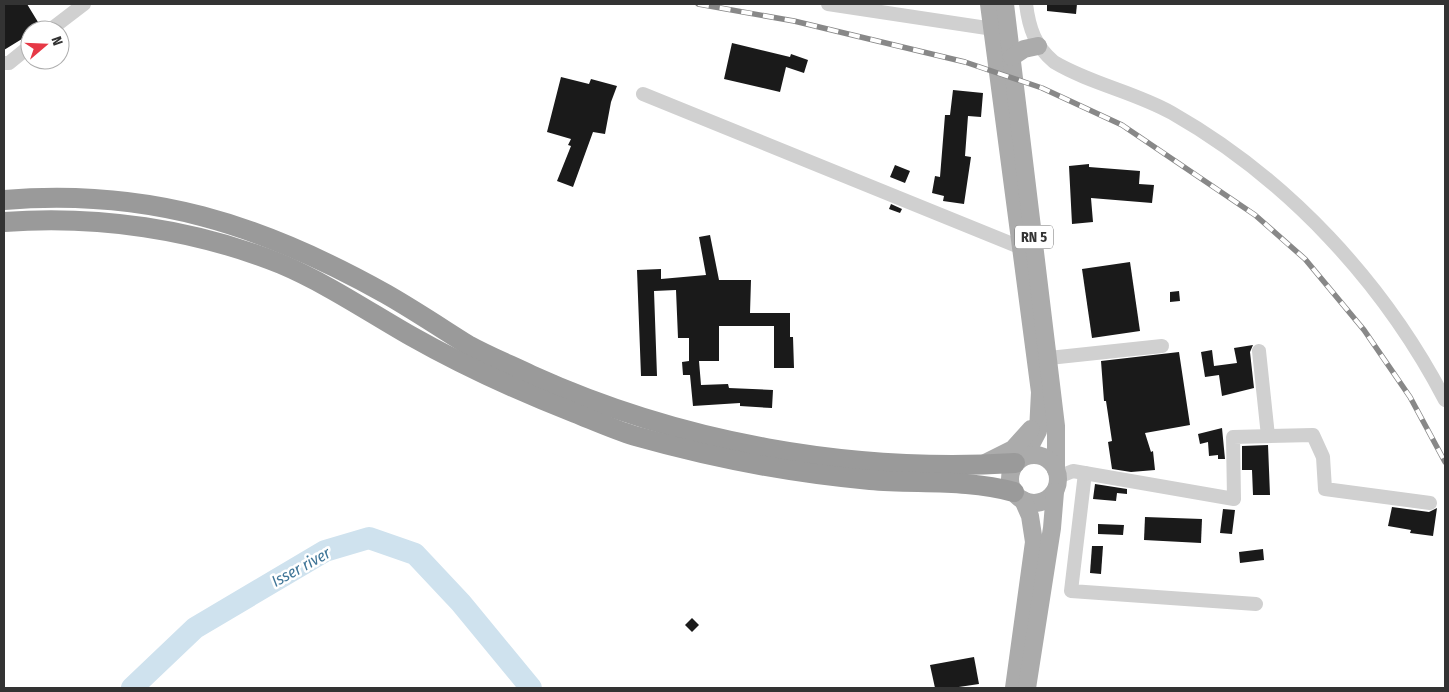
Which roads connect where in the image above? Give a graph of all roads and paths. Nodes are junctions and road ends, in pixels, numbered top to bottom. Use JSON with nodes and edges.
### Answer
{"nodes":[{"id":1,"x":84,"y":4,"type":"edge"},
{"id":2,"x":830,"y":4,"type":"edge"},
{"id":3,"x":989,"y":4,"type":"edge"},
{"id":4,"x":1005,"y":4,"type":"edge"},
{"id":5,"x":1026,"y":4,"type":"edge"},
{"id":6,"x":63,"y":20,"type":"edge"},
{"id":7,"x":1000,"y":30,"type":"junction"},
{"id":8,"x":1038,"y":46,"type":"junction"},
{"id":9,"x":20,"y":54,"type":"edge"},
{"id":10,"x":1012,"y":57,"type":"junction"},
{"id":11,"x":4,"y":63,"type":"edge"},
{"id":12,"x":643,"y":94,"type":"dead end"},
{"id":13,"x":4,"y":200,"type":"edge"},
{"id":14,"x":4,"y":222,"type":"edge"},
{"id":15,"x":1022,"y":248,"type":"junction"},
{"id":16,"x":1162,"y":346,"type":"dead end"},
{"id":17,"x":1259,"y":351,"type":"dead end"},
{"id":18,"x":1049,"y":358,"type":"junction"},
{"id":19,"x":1445,"y":400,"type":"edge"},
{"id":20,"x":1040,"y":408,"type":"junction"},
{"id":21,"x":1268,"y":436,"type":"junction"},
{"id":22,"x":1020,"y":460,"type":"junction"},
{"id":23,"x":979,"y":465,"type":"junction"},
{"id":24,"x":1084,"y":473,"type":"junction"},
{"id":25,"x":1056,"y":480,"type":"junction"},
{"id":26,"x":977,"y":485,"type":"junction"},
{"id":27,"x":1018,"y":496,"type":"junction"},
{"id":28,"x":1430,"y":503,"type":"dead end"},
{"id":29,"x":1034,"y":550,"type":"junction"},
{"id":30,"x":1256,"y":604,"type":"dead end"},
{"id":31,"x":1014,"y":688,"type":"edge"},
{"id":32,"x":1028,"y":688,"type":"edge"}],
"edges":[{"from":1,"to":6,"type":"street"},
{"from":2,"to":7,"type":"street"},
{"from":3,"to":7,"type":"main road","number":"RN 5"},
{"from":4,"to":7,"type":"main road","number":"RN 5"},
{"from":5,"to":8,"type":"street"},
{"from":7,"to":10,"type":"main road","number":"RN 5"},
{"from":7,"to":15,"type":"main road","number":"RN 5"},
{"from":8,"to":10,"type":"main road"},
{"from":8,"to":19,"type":"street"},
{"from":9,"to":11,"type":"street"},
{"from":10,"to":18,"type":"main road","number":"RN 5"},
{"from":12,"to":15,"type":"street"},
{"from":13,"to":23,"type":"highway"},
{"from":14,"to":26,"type":"highway"},
{"from":15,"to":20,"type":"main road","number":"RN 5"},
{"from":16,"to":18,"type":"street"},
{"from":17,"to":21,"type":"street"},
{"from":18,"to":25,"type":"main road","number":"RN 5"},
{"from":20,"to":22,"type":"main road","number":"RN 5"},
{"from":20,"to":23,"type":"main road"},
{"from":21,"to":24,"type":"street"},
{"from":21,"to":28,"type":"street"},
{"from":22,"to":23,"type":"highway"},
{"from":22,"to":25,"type":"main road"},
{"from":22,"to":27,"type":"main road"},
{"from":24,"to":25,"type":"street"},
{"from":24,"to":30,"type":"street"},
{"from":25,"to":27,"type":"main road"},
{"from":25,"to":32,"type":"main road","number":"RN 5"},
{"from":26,"to":27,"type":"highway"},
{"from":26,"to":29,"type":"main road"},
{"from":27,"to":29,"type":"main road"},
{"from":29,"to":31,"type":"main road"}]}
